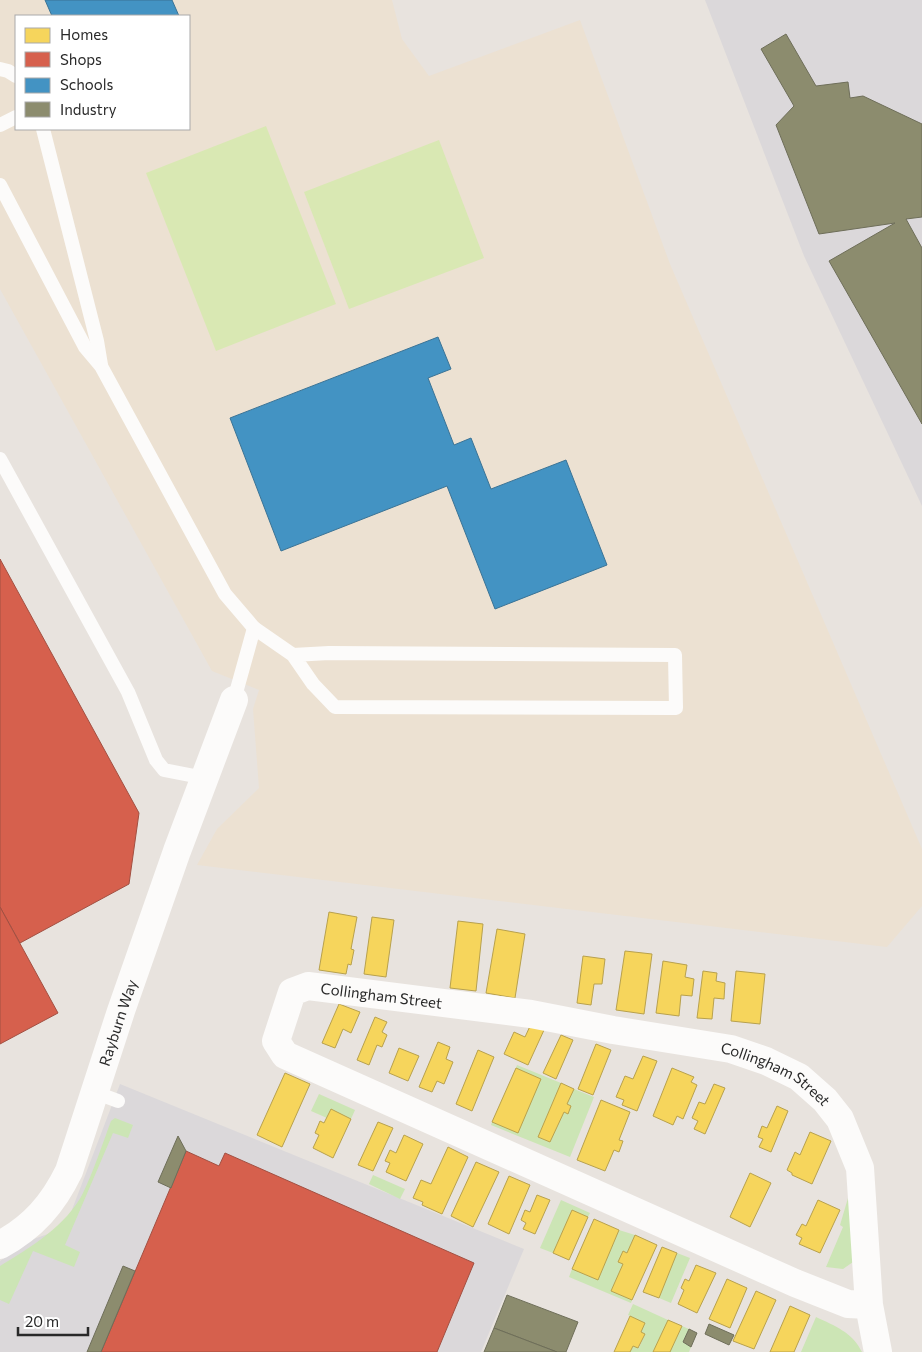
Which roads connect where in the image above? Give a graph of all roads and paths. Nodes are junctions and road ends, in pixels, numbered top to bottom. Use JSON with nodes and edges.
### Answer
{"nodes":[{"id":1,"x":0,"y":69,"type":"edge"},
{"id":2,"x":15,"y":75,"type":"edge"},
{"id":3,"x":15,"y":118,"type":"edge"},
{"id":4,"x":0,"y":125,"type":"edge"},
{"id":5,"x":43,"y":130,"type":"edge"},
{"id":6,"x":1,"y":190,"type":"edge"},
{"id":7,"x":101,"y":366,"type":"junction"},
{"id":8,"x":0,"y":459,"type":"edge"},
{"id":9,"x":254,"y":628,"type":"junction"},
{"id":10,"x":293,"y":655,"type":"junction"},
{"id":11,"x":234,"y":700,"type":"joint"},
{"id":12,"x":205,"y":778,"type":"junction"},
{"id":13,"x":0,"y":1245,"type":"edge"},
{"id":14,"x":869,"y":1305,"type":"junction"},
{"id":15,"x":878,"y":1352,"type":"edge"}],
"edges":[{"from":1,"to":2,"type":"lane"},
{"from":3,"to":4,"type":"lane"},
{"from":5,"to":7,"type":"lane"},
{"from":6,"to":7,"type":"lane"},
{"from":7,"to":9,"type":"lane"},
{"from":8,"to":12,"type":"lane"},
{"from":9,"to":10,"type":"lane"},
{"from":9,"to":11,"type":"lane"},
{"from":10,"to":10,"type":"lane"},
{"from":11,"to":12,"type":"street","name":"Rayburn Way"},
{"from":12,"to":13,"type":"street","name":"Rayburn Way"},
{"from":14,"to":14,"type":"street","name":"Collingham Street"},
{"from":14,"to":15,"type":"street","name":"Collingham Street"}]}
